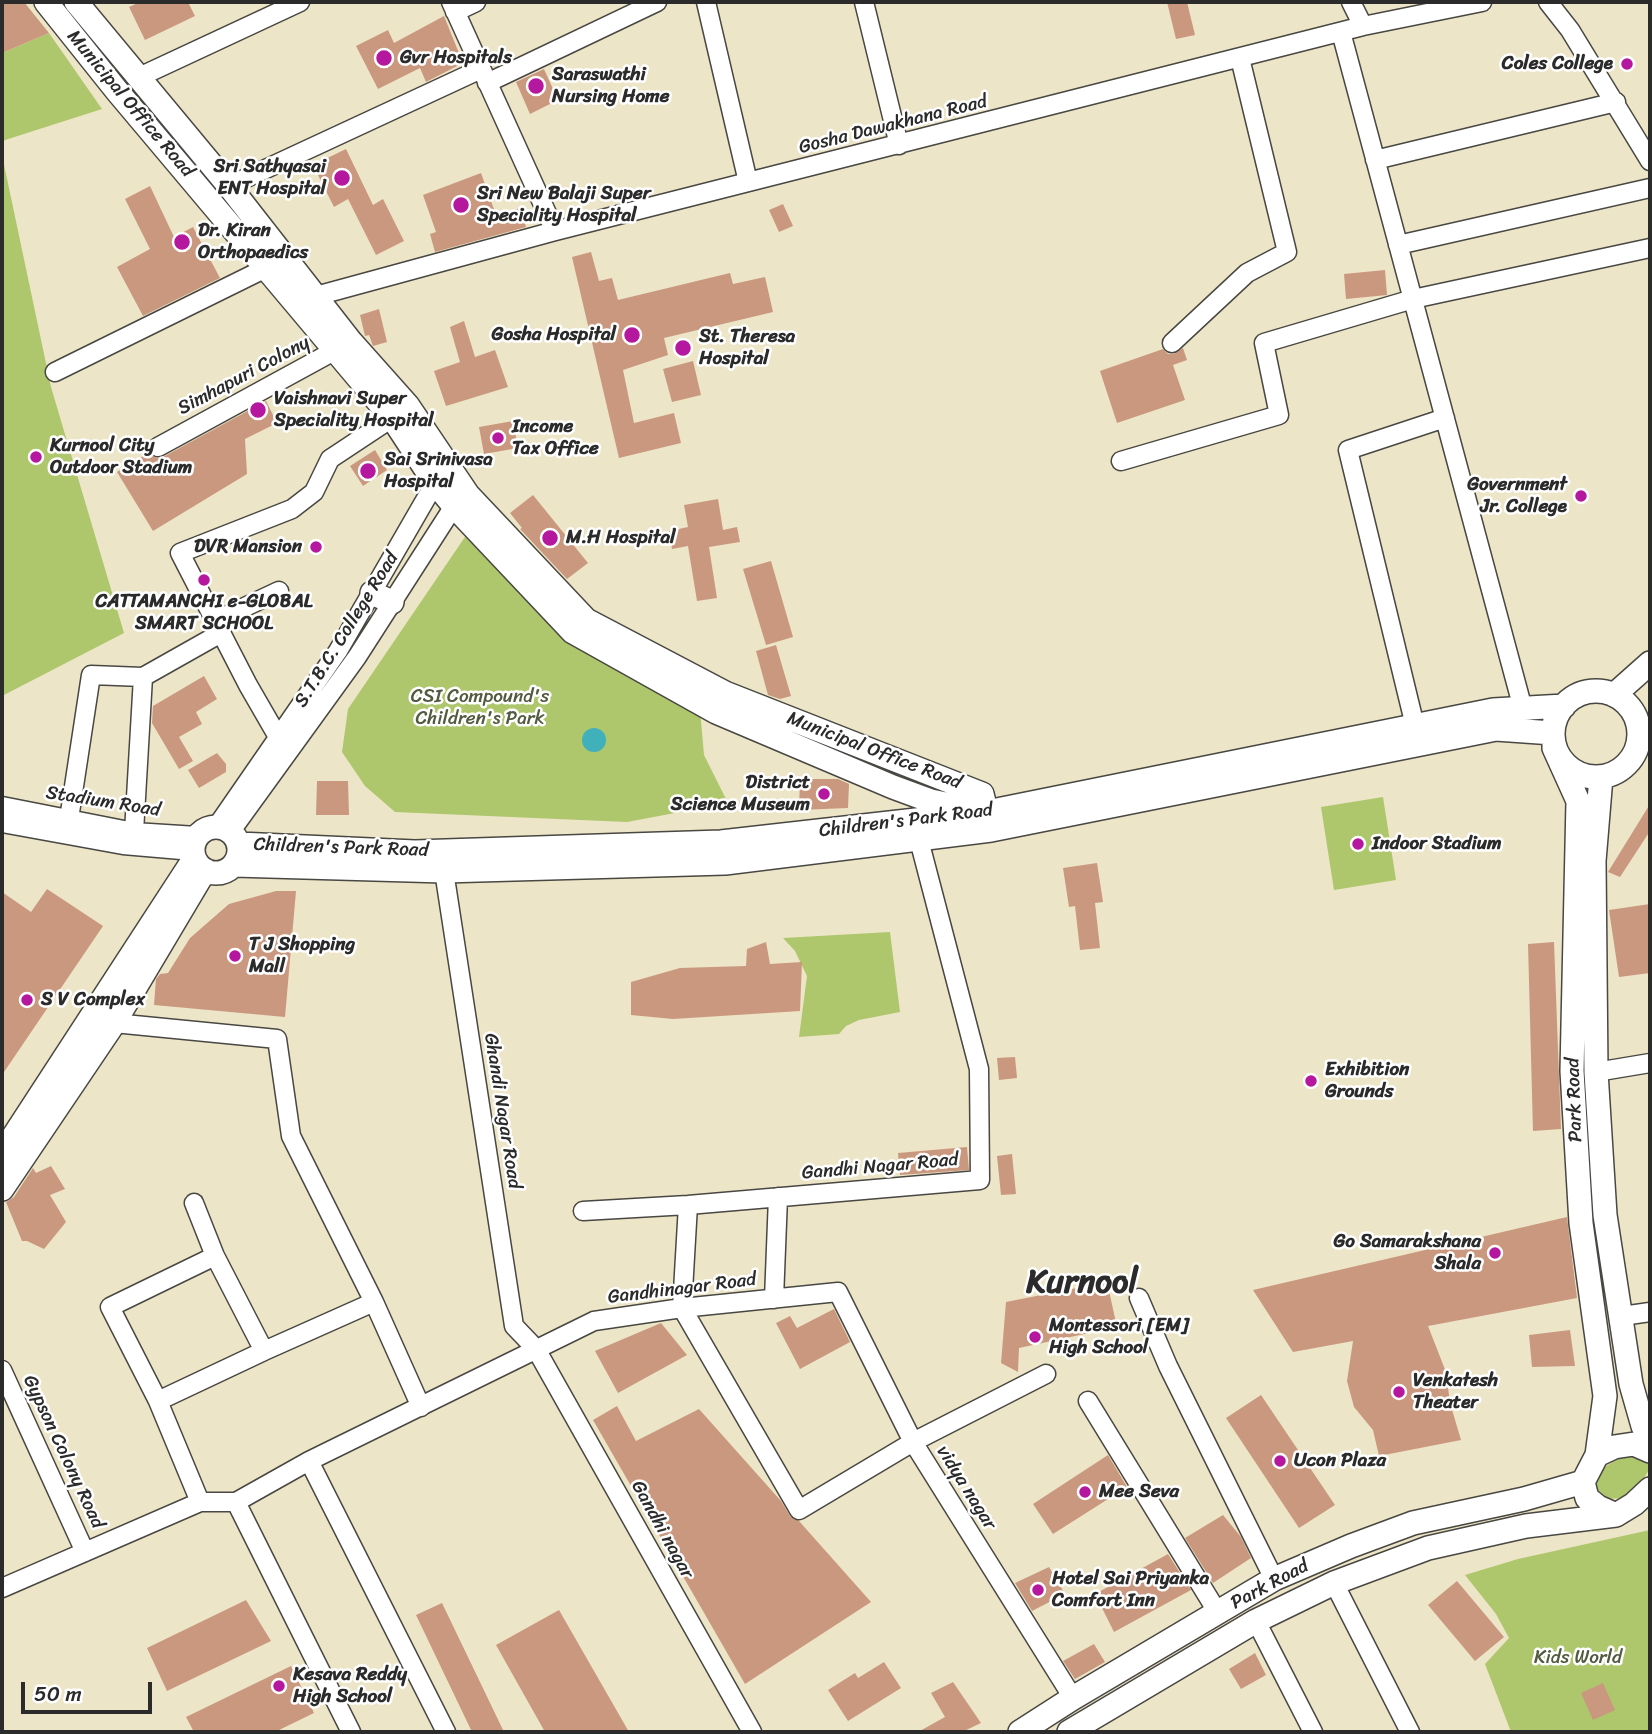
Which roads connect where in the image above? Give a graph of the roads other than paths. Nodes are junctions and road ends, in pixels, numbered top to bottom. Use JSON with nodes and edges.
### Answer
{"nodes":[{"id":1,"x":46,"y":2,"type":"edge"},
{"id":2,"x":76,"y":2,"type":"edge"},
{"id":3,"x":300,"y":2,"type":"edge"},
{"id":4,"x":476,"y":2,"type":"edge"},
{"id":5,"x":657,"y":2,"type":"edge"},
{"id":6,"x":706,"y":2,"type":"edge"},
{"id":7,"x":864,"y":2,"type":"edge"},
{"id":8,"x":1351,"y":2,"type":"edge"},
{"id":9,"x":1482,"y":2,"type":"edge"},
{"id":10,"x":1548,"y":2,"type":"edge"},
{"id":11,"x":453,"y":7,"type":"edge"},
{"id":12,"x":1363,"y":26,"type":"junction"},
{"id":13,"x":1341,"y":32,"type":"junction"},
{"id":14,"x":1240,"y":58,"type":"junction"},
{"id":15,"x":484,"y":76,"type":"junction"},
{"id":16,"x":137,"y":78,"type":"junction"},
{"id":17,"x":1616,"y":102,"type":"junction"},
{"id":18,"x":899,"y":145,"type":"junction"},
{"id":19,"x":1375,"y":160,"type":"junction"},
{"id":20,"x":1650,"y":161,"type":"edge"},
{"id":21,"x":748,"y":182,"type":"junction"},
{"id":22,"x":229,"y":186,"type":"junction"},
{"id":23,"x":1650,"y":188,"type":"edge"},
{"id":24,"x":555,"y":231,"type":"junction"},
{"id":25,"x":1398,"y":245,"type":"junction"},
{"id":26,"x":1650,"y":248,"type":"edge"},
{"id":27,"x":266,"y":268,"type":"junction"},
{"id":28,"x":316,"y":296,"type":"junction"},
{"id":29,"x":1413,"y":299,"type":"junction"},
{"id":30,"x":1172,"y":343,"type":"dead end"},
{"id":31,"x":343,"y":346,"type":"junction"},
{"id":32,"x":55,"y":372,"type":"dead end"},
{"id":33,"x":400,"y":412,"type":"junction"},
{"id":34,"x":1445,"y":418,"type":"junction"},
{"id":35,"x":158,"y":447,"type":"dead end"},
{"id":36,"x":1121,"y":461,"type":"dead end"},
{"id":37,"x":444,"y":477,"type":"junction"},
{"id":38,"x":461,"y":501,"type":"junction"},
{"id":39,"x":279,"y":591,"type":"dead end"},
{"id":40,"x":382,"y":598,"type":"junction"},
{"id":41,"x":218,"y":627,"type":"junction"},
{"id":42,"x":1650,"y":663,"type":"edge"},
{"id":43,"x":143,"y":677,"type":"junction"},
{"id":44,"x":1614,"y":695,"type":"junction"},
{"id":45,"x":1564,"y":706,"type":"junction"},
{"id":46,"x":1642,"y":707,"type":"edge"},
{"id":47,"x":1523,"y":709,"type":"junction"},
{"id":48,"x":1415,"y":726,"type":"junction"},
{"id":49,"x":278,"y":737,"type":"junction"},
{"id":50,"x":1554,"y":740,"type":"junction"},
{"id":51,"x":1601,"y":777,"type":"junction"},
{"id":52,"x":2,"y":806,"type":"edge"},
{"id":53,"x":69,"y":819,"type":"junction"},
{"id":54,"x":989,"y":821,"type":"junction"},
{"id":55,"x":2,"y":823,"type":"edge"},
{"id":56,"x":134,"y":832,"type":"junction"},
{"id":57,"x":919,"y":840,"type":"junction"},
{"id":58,"x":214,"y":848,"type":"junction"},
{"id":59,"x":444,"y":871,"type":"junction"},
{"id":60,"x":114,"y":1023,"type":"junction"},
{"id":61,"x":1650,"y":1063,"type":"edge"},
{"id":62,"x":1595,"y":1072,"type":"junction"},
{"id":63,"x":2,"y":1154,"type":"edge"},
{"id":64,"x":2,"y":1189,"type":"edge"},
{"id":65,"x":778,"y":1197,"type":"junction"},
{"id":66,"x":194,"y":1203,"type":"dead end"},
{"id":67,"x":688,"y":1205,"type":"junction"},
{"id":68,"x":583,"y":1211,"type":"dead end"},
{"id":69,"x":215,"y":1256,"type":"junction"},
{"id":70,"x":838,"y":1292,"type":"joint"},
{"id":71,"x":1139,"y":1298,"type":"dead end"},
{"id":72,"x":774,"y":1299,"type":"junction"},
{"id":73,"x":374,"y":1302,"type":"junction"},
{"id":74,"x":682,"y":1308,"type":"junction"},
{"id":75,"x":1650,"y":1312,"type":"edge"},
{"id":76,"x":1622,"y":1317,"type":"junction"},
{"id":77,"x":536,"y":1349,"type":"junction"},
{"id":78,"x":264,"y":1351,"type":"junction"},
{"id":79,"x":2,"y":1370,"type":"edge"},
{"id":80,"x":1046,"y":1374,"type":"dead end"},
{"id":81,"x":158,"y":1401,"type":"junction"},
{"id":82,"x":1088,"y":1401,"type":"dead end"},
{"id":83,"x":421,"y":1407,"type":"junction"},
{"id":84,"x":1650,"y":1440,"type":"edge"},
{"id":85,"x":913,"y":1442,"type":"junction"},
{"id":86,"x":1650,"y":1451,"type":"edge"},
{"id":87,"x":1597,"y":1455,"type":"junction"},
{"id":88,"x":309,"y":1461,"type":"junction"},
{"id":89,"x":1583,"y":1482,"type":"junction"},
{"id":90,"x":1650,"y":1489,"type":"edge"},
{"id":91,"x":200,"y":1502,"type":"junction"},
{"id":92,"x":236,"y":1502,"type":"junction"},
{"id":93,"x":1616,"y":1515,"type":"junction"},
{"id":94,"x":85,"y":1552,"type":"junction"},
{"id":95,"x":1274,"y":1579,"type":"junction"},
{"id":96,"x":1334,"y":1583,"type":"junction"},
{"id":97,"x":2,"y":1588,"type":"edge"},
{"id":98,"x":1218,"y":1613,"type":"junction"},
{"id":99,"x":1256,"y":1621,"type":"junction"},
{"id":100,"x":1073,"y":1698,"type":"junction"},
{"id":101,"x":1078,"y":1726,"type":"edge"},
{"id":102,"x":351,"y":1732,"type":"edge"},
{"id":103,"x":446,"y":1732,"type":"edge"},
{"id":104,"x":752,"y":1732,"type":"edge"},
{"id":105,"x":1020,"y":1732,"type":"edge"},
{"id":106,"x":1313,"y":1732,"type":"edge"},
{"id":107,"x":1410,"y":1732,"type":"edge"}],
"edges":[{"from":1,"to":27,"type":"main road","name":"Municipal Office Road"},
{"from":2,"to":16,"type":"main road","name":"Municipal Office Road"},
{"from":3,"to":16,"type":"street"},
{"from":4,"to":11,"type":"street"},
{"from":5,"to":15,"type":"street"},
{"from":6,"to":21,"type":"street"},
{"from":7,"to":18,"type":"street"},
{"from":8,"to":12,"type":"street"},
{"from":9,"to":12,"type":"street","name":"Gosha Dawakhana Road"},
{"from":10,"to":17,"type":"street"},
{"from":11,"to":15,"type":"street"},
{"from":12,"to":13,"type":"street","name":"Gosha Dawakhana Road"},
{"from":13,"to":14,"type":"street","name":"Gosha Dawakhana Road"},
{"from":13,"to":19,"type":"street"},
{"from":14,"to":18,"type":"street","name":"Gosha Dawakhana Road"},
{"from":14,"to":30,"type":"street"},
{"from":15,"to":22,"type":"street"},
{"from":15,"to":24,"type":"street"},
{"from":16,"to":22,"type":"main road","name":"Municipal Office Road"},
{"from":17,"to":19,"type":"street"},
{"from":17,"to":20,"type":"street"},
{"from":18,"to":21,"type":"street","name":"Gosha Dawakhana Road"},
{"from":19,"to":25,"type":"street"},
{"from":21,"to":24,"type":"street","name":"Gosha Dawakhana Road"},
{"from":22,"to":28,"type":"main road","name":"Municipal Office Road"},
{"from":23,"to":25,"type":"street"},
{"from":24,"to":28,"type":"street","name":"Gosha Dawakhana Road"},
{"from":25,"to":29,"type":"street"},
{"from":26,"to":29,"type":"street"},
{"from":27,"to":31,"type":"main road","name":"Municipal Office Road"},
{"from":27,"to":32,"type":"street"},
{"from":28,"to":31,"type":"main road","name":"Municipal Office Road"},
{"from":29,"to":34,"type":"street"},
{"from":29,"to":36,"type":"street"},
{"from":31,"to":33,"type":"main road","name":"Municipal Office Road"},
{"from":31,"to":35,"type":"street","name":"Simhapuri Colony"},
{"from":33,"to":37,"type":"main road","name":"Municipal Office Road"},
{"from":33,"to":41,"type":"street"},
{"from":34,"to":47,"type":"street"},
{"from":34,"to":48,"type":"street"},
{"from":37,"to":38,"type":"main road","name":"Municipal Office Road"},
{"from":37,"to":40,"type":"street","name":"S.T.B.C. College Road"},
{"from":38,"to":40,"type":"street"},
{"from":38,"to":54,"type":"main road","name":"Municipal Office Road"},
{"from":39,"to":41,"type":"street"},
{"from":40,"to":49,"type":"street","name":"S.T.B.C. College Road"},
{"from":40,"to":58,"type":"street"},
{"from":41,"to":43,"type":"street"},
{"from":41,"to":49,"type":"street"},
{"from":42,"to":44,"type":"main road"},
{"from":43,"to":53,"type":"street"},
{"from":43,"to":56,"type":"street"},
{"from":44,"to":45,"type":"main road"},
{"from":44,"to":46,"type":"main road"},
{"from":45,"to":47,"type":"main road","name":"Children's Park Road"},
{"from":45,"to":50,"type":"main road"},
{"from":46,"to":51,"type":"main road"},
{"from":47,"to":48,"type":"main road","name":"Children's Park Road"},
{"from":48,"to":54,"type":"main road","name":"Children's Park Road"},
{"from":49,"to":58,"type":"street","name":"S.T.B.C. College Road"},
{"from":50,"to":51,"type":"main road"},
{"from":50,"to":54,"type":"main road","name":"Children's Park Road"},
{"from":50,"to":87,"type":"main road","name":"Park Road"},
{"from":51,"to":62,"type":"main road","name":"Park Road"},
{"from":52,"to":53,"type":"street","name":"Stadium Road"},
{"from":53,"to":56,"type":"street","name":"Stadium Road"},
{"from":54,"to":57,"type":"main road","name":"Children's Park Road"},
{"from":54,"to":58,"type":"main road","name":"Children's Park Road"},
{"from":55,"to":58,"type":"street","name":"Stadium Road"},
{"from":56,"to":58,"type":"street","name":"Stadium Road"},
{"from":57,"to":59,"type":"main road","name":"Children's Park Road"},
{"from":57,"to":65,"type":"street","name":"Gandhi Nagar Road"},
{"from":58,"to":59,"type":"main road","name":"Children's Park Road"},
{"from":58,"to":60,"type":"main road","name":"S.T.B.C. College Road"},
{"from":58,"to":63,"type":"main road","name":"S.T.B.C. College Road"},
{"from":59,"to":77,"type":"street","name":"Ghandi Nagar Road"},
{"from":60,"to":64,"type":"main road","name":"S.T.B.C. College Road"},
{"from":60,"to":73,"type":"street"},
{"from":61,"to":62,"type":"street"},
{"from":62,"to":76,"type":"main road","name":"Park Road"},
{"from":65,"to":67,"type":"street","name":"Gandhi Nagar Road"},
{"from":65,"to":72,"type":"street"},
{"from":66,"to":69,"type":"street"},
{"from":67,"to":68,"type":"street","name":"Gandhi Nagar Road"},
{"from":67,"to":74,"type":"street"},
{"from":69,"to":78,"type":"street"},
{"from":69,"to":81,"type":"street"},
{"from":70,"to":72,"type":"street","name":"Gandhinagar Road"},
{"from":70,"to":85,"type":"street","name":"vidya nagar"},
{"from":71,"to":95,"type":"street"},
{"from":72,"to":74,"type":"street","name":"Gandhinagar Road"},
{"from":73,"to":78,"type":"street"},
{"from":73,"to":83,"type":"street"},
{"from":74,"to":77,"type":"street","name":"Gandhinagar Road"},
{"from":74,"to":85,"type":"street"},
{"from":75,"to":76,"type":"street"},
{"from":76,"to":84,"type":"main road","name":"Park Road"},
{"from":77,"to":83,"type":"street"},
{"from":77,"to":104,"type":"street","name":"Gandhi nagar"},
{"from":78,"to":81,"type":"street"},
{"from":79,"to":94,"type":"street","name":"Gypson Colony Road"},
{"from":80,"to":85,"type":"street"},
{"from":81,"to":91,"type":"street"},
{"from":82,"to":98,"type":"street"},
{"from":83,"to":88,"type":"street"},
{"from":85,"to":100,"type":"street","name":"vidya nagar"},
{"from":86,"to":87,"type":"main road"},
{"from":87,"to":89,"type":"main road","name":"Park Road"},
{"from":88,"to":92,"type":"street"},
{"from":88,"to":103,"type":"street"},
{"from":89,"to":93,"type":"main road"},
{"from":89,"to":95,"type":"main road","name":"Park Road"},
{"from":90,"to":93,"type":"main road"},
{"from":91,"to":92,"type":"street"},
{"from":91,"to":94,"type":"street"},
{"from":92,"to":102,"type":"street"},
{"from":93,"to":96,"type":"main road","name":"Park Road"},
{"from":94,"to":97,"type":"street"},
{"from":95,"to":98,"type":"main road","name":"Park Road"},
{"from":96,"to":99,"type":"main road","name":"Park Road"},
{"from":96,"to":107,"type":"street"},
{"from":98,"to":100,"type":"main road","name":"Park Road"},
{"from":99,"to":101,"type":"main road","name":"Park Road"},
{"from":99,"to":106,"type":"street"},
{"from":100,"to":101,"type":"main road"},
{"from":100,"to":105,"type":"main road","name":"Park Road"}]}
